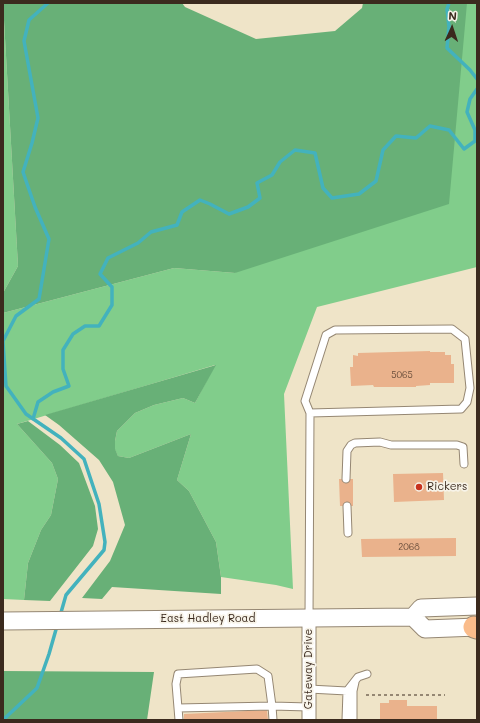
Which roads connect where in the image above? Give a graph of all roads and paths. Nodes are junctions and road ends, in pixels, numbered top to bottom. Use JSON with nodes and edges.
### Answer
{"nodes":[{"id":1,"x":310,"y":413,"type":"junction"},
{"id":2,"x":464,"y":464,"type":"dead end"},
{"id":3,"x":346,"y":479,"type":"dead end"},
{"id":4,"x":347,"y":506,"type":"dead end"},
{"id":5,"x":348,"y":533,"type":"dead end"},
{"id":6,"x":477,"y":606,"type":"edge"},
{"id":7,"x":413,"y":617,"type":"junction"},
{"id":8,"x":309,"y":618,"type":"junction"},
{"id":9,"x":3,"y":621,"type":"edge"},
{"id":10,"x":476,"y":627,"type":"edge"},
{"id":11,"x":367,"y":674,"type":"dead end"},
{"id":12,"x":355,"y":680,"type":"junction"},
{"id":13,"x":309,"y":689,"type":"junction"},
{"id":14,"x":347,"y":691,"type":"junction"},
{"id":15,"x":366,"y":695,"type":"dead end"},
{"id":16,"x":445,"y":695,"type":"dead end"},
{"id":17,"x":272,"y":706,"type":"junction"},
{"id":18,"x":178,"y":708,"type":"junction"},
{"id":19,"x":309,"y":714,"type":"edge"},
{"id":20,"x":179,"y":720,"type":"edge"},
{"id":21,"x":273,"y":720,"type":"edge"},
{"id":22,"x":346,"y":720,"type":"edge"},
{"id":23,"x":353,"y":720,"type":"edge"}],
"edges":[{"from":1,"to":1,"type":"lane"},
{"from":1,"to":8,"type":"lane"},
{"from":2,"to":3,"type":"lane"},
{"from":4,"to":5,"type":"lane"},
{"from":6,"to":7,"type":"street","name":"East Hadley Road"},
{"from":7,"to":8,"type":"street","name":"East Hadley Road"},
{"from":7,"to":10,"type":"street"},
{"from":8,"to":9,"type":"street","name":"East Hadley Road"},
{"from":8,"to":13,"type":"street","name":"Gateway Drive"},
{"from":11,"to":12,"type":"lane"},
{"from":12,"to":14,"type":"lane"},
{"from":12,"to":23,"type":"lane"},
{"from":13,"to":14,"type":"lane"},
{"from":13,"to":19,"type":"street","name":"Gateway Drive"},
{"from":14,"to":22,"type":"lane"},
{"from":15,"to":16,"type":"path"},
{"from":17,"to":18,"type":"lane"},
{"from":17,"to":18,"type":"lane"},
{"from":17,"to":19,"type":"lane"},
{"from":17,"to":21,"type":"lane"},
{"from":18,"to":20,"type":"lane"}]}
